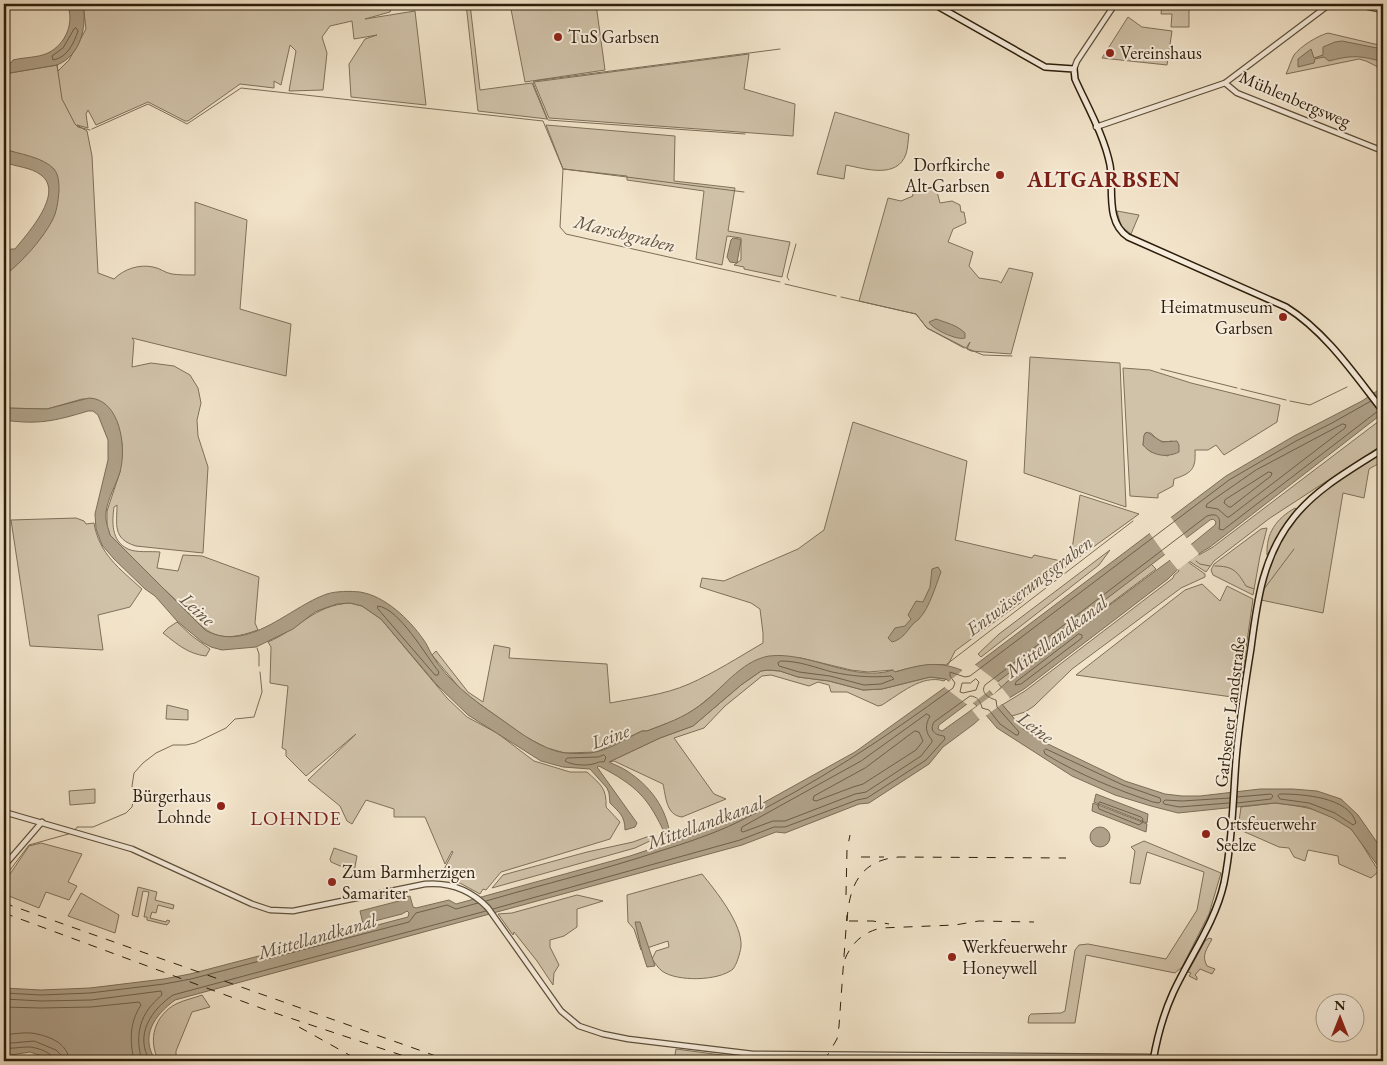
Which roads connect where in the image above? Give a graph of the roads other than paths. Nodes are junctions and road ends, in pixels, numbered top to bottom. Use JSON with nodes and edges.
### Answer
{"nodes":[{"id":1,"x":934,"y":4,"type":"edge"},
{"id":2,"x":1115,"y":4,"type":"edge"},
{"id":3,"x":1330,"y":4,"type":"edge"},
{"id":4,"x":1355,"y":4,"type":"edge"},
{"id":5,"x":1383,"y":10,"type":"edge"},
{"id":6,"x":1074,"y":69,"type":"junction"},
{"id":7,"x":1226,"y":83,"type":"junction"},
{"id":8,"x":1096,"y":127,"type":"junction"},
{"id":9,"x":1383,"y":151,"type":"edge"},
{"id":10,"x":1383,"y":410,"type":"edge"},
{"id":11,"x":1383,"y":449,"type":"edge"},
{"id":12,"x":4,"y":812,"type":"edge"},
{"id":13,"x":42,"y":822,"type":"junction"},
{"id":14,"x":4,"y":866,"type":"edge"},
{"id":15,"x":1153,"y":1059,"type":"edge"},
{"id":16,"x":1174,"y":1061,"type":"edge"}],
"edges":[{"from":1,"to":6,"type":"main road"},
{"from":2,"to":6,"type":"street"},
{"from":3,"to":7,"type":"street"},
{"from":4,"to":5,"type":"street"},
{"from":6,"to":8,"type":"main road"},
{"from":7,"to":8,"type":"street"},
{"from":7,"to":9,"type":"street","name":"Mühlenbergsweg"},
{"from":8,"to":10,"type":"main road"},
{"from":11,"to":15,"type":"main road","name":"Garbsener Landstraße"},
{"from":12,"to":13,"type":"street"},
{"from":13,"to":14,"type":"street"},
{"from":13,"to":15,"type":"street"},
{"from":15,"to":16,"type":"street"}]}
